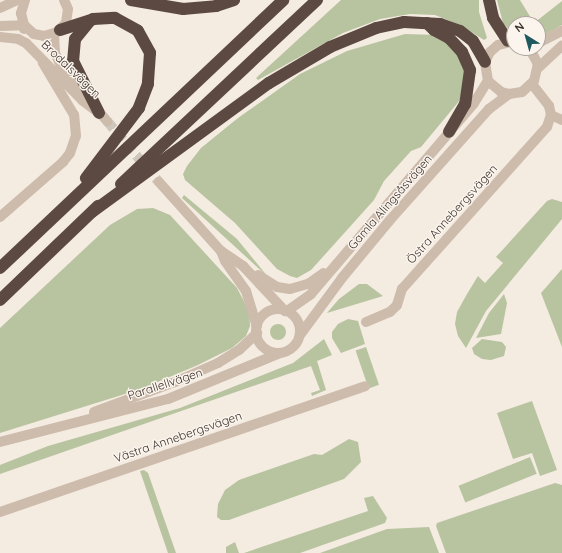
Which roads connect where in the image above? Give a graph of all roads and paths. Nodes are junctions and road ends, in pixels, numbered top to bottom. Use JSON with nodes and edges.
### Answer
{"nodes":[{"id":1,"x":17,"y":0,"type":"edge"},
{"id":2,"x":25,"y":0,"type":"edge"},
{"id":3,"x":64,"y":0,"type":"edge"},
{"id":4,"x":131,"y":0,"type":"edge"},
{"id":5,"x":234,"y":0,"type":"edge"},
{"id":6,"x":283,"y":0,"type":"edge"},
{"id":7,"x":317,"y":0,"type":"edge"},
{"id":8,"x":489,"y":0,"type":"edge"},
{"id":9,"x":0,"y":8,"type":"edge"},
{"id":10,"x":93,"y":19,"type":"junction"},
{"id":11,"x":427,"y":23,"type":"junction"},
{"id":12,"x":24,"y":25,"type":"junction"},
{"id":13,"x":0,"y":26,"type":"edge"},
{"id":14,"x":562,"y":31,"type":"edge"},
{"id":15,"x":57,"y":32,"type":"junction"},
{"id":16,"x":506,"y":35,"type":"edge"},
{"id":17,"x":0,"y":37,"type":"edge"},
{"id":18,"x":546,"y":39,"type":"edge"},
{"id":19,"x":26,"y":43,"type":"junction"},
{"id":20,"x":506,"y":43,"type":"edge"},
{"id":21,"x":562,"y":46,"type":"edge"},
{"id":22,"x":535,"y":56,"type":"edge"},
{"id":23,"x":485,"y":62,"type":"junction"},
{"id":24,"x":44,"y":63,"type":"junction"},
{"id":25,"x":538,"y":68,"type":"junction"},
{"id":26,"x":488,"y":81,"type":"junction"},
{"id":27,"x":532,"y":84,"type":"junction"},
{"id":28,"x":510,"y":94,"type":"junction"},
{"id":29,"x":551,"y":115,"type":"junction"},
{"id":30,"x":103,"y":117,"type":"junction"},
{"id":31,"x":562,"y":120,"type":"edge"},
{"id":32,"x":449,"y":132,"type":"junction"},
{"id":33,"x":159,"y":182,"type":"tunnel mouth"},
{"id":34,"x":62,"y":209,"type":"junction"},
{"id":35,"x":92,"y":212,"type":"junction"},
{"id":36,"x":0,"y":217,"type":"edge"},
{"id":37,"x":221,"y":251,"type":"junction"},
{"id":38,"x":340,"y":258,"type":"junction"},
{"id":39,"x":243,"y":266,"type":"junction"},
{"id":40,"x":0,"y":268,"type":"edge"},
{"id":41,"x":0,"y":300,"type":"edge"},
{"id":42,"x":286,"y":311,"type":"junction"},
{"id":43,"x":366,"y":322,"type":"dead end"},
{"id":44,"x":257,"y":330,"type":"junction"},
{"id":45,"x":300,"y":335,"type":"junction"},
{"id":46,"x":280,"y":353,"type":"junction"},
{"id":47,"x":364,"y":386,"type":"dead end"},
{"id":48,"x":55,"y":427,"type":"junction"},
{"id":49,"x":0,"y":442,"type":"edge"},
{"id":50,"x":0,"y":512,"type":"edge"}],
"edges":[{"from":1,"to":9,"type":"street"},
{"from":2,"to":12,"type":"street","name":"Brodalsvägen"},
{"from":3,"to":15,"type":"street"},
{"from":4,"to":5,"type":"highway"},
{"from":6,"to":34,"type":"highway"},
{"from":7,"to":35,"type":"highway"},
{"from":8,"to":16,"type":"highway"},
{"from":10,"to":15,"type":"highway"},
{"from":10,"to":30,"type":"highway"},
{"from":10,"to":34,"type":"highway"},
{"from":11,"to":23,"type":"highway"},
{"from":11,"to":32,"type":"highway"},
{"from":11,"to":35,"type":"highway"},
{"from":12,"to":13,"type":"street"},
{"from":12,"to":15,"type":"street"},
{"from":12,"to":19,"type":"street","name":"Brodalsvägen"},
{"from":14,"to":18,"type":"street"},
{"from":15,"to":30,"type":"street","name":"Brodalsvägen"},
{"from":17,"to":19,"type":"street","name":"Brodalsvägen"},
{"from":19,"to":24,"type":"street","name":"Brodalsvägen"},
{"from":20,"to":23,"type":"street"},
{"from":21,"to":25,"type":"street"},
{"from":22,"to":25,"type":"street"},
{"from":23,"to":26,"type":"street"},
{"from":24,"to":30,"type":"street","name":"Brodalsvägen"},
{"from":24,"to":36,"type":"street"},
{"from":25,"to":27,"type":"street"},
{"from":26,"to":28,"type":"street"},
{"from":26,"to":32,"type":"street","name":"Gamla Alingsåsvägen"},
{"from":27,"to":28,"type":"street","name":"Gamla Alingsåsvägen"},
{"from":27,"to":29,"type":"street"},
{"from":28,"to":45,"type":"street","name":"Gamla Alingsåsvägen"},
{"from":29,"to":31,"type":"street"},
{"from":29,"to":43,"type":"street","name":"Östra Annebergsvägen"},
{"from":32,"to":38,"type":"street","name":"Gamla Alingsåsvägen"},
{"from":33,"to":37,"type":"street"},
{"from":34,"to":40,"type":"highway"},
{"from":35,"to":41,"type":"highway"},
{"from":37,"to":39,"type":"street"},
{"from":37,"to":44,"type":"street"},
{"from":38,"to":39,"type":"street"},
{"from":38,"to":42,"type":"street","name":"Gamla Alingsåsvägen"},
{"from":39,"to":42,"type":"street"},
{"from":42,"to":44,"type":"street"},
{"from":42,"to":45,"type":"street"},
{"from":44,"to":46,"type":"street"},
{"from":44,"to":48,"type":"street","name":"Parallellvägen"},
{"from":45,"to":46,"type":"street"},
{"from":46,"to":48,"type":"street","name":"Parallellvägen"},
{"from":47,"to":50,"type":"street","name":"Västra Annebergsvägen"},
{"from":48,"to":49,"type":"street","name":"Parallellvägen"}]}
